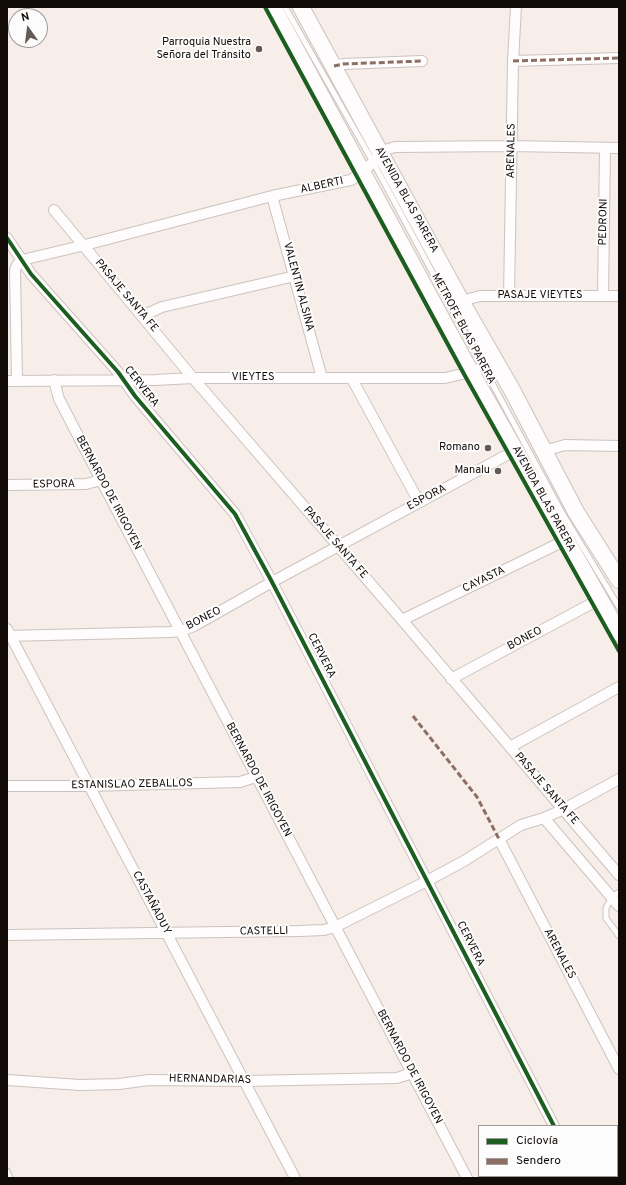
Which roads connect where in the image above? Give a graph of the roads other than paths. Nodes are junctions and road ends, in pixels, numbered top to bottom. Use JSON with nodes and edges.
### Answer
{"nodes":[{"id":1,"x":301,"y":7,"type":"edge"},
{"id":2,"x":516,"y":7,"type":"edge"},
{"id":3,"x":279,"y":8,"type":"edge"},
{"id":4,"x":619,"y":58,"type":"edge"},
{"id":5,"x":422,"y":61,"type":"dead end"},
{"id":6,"x":513,"y":61,"type":"junction"},
{"id":7,"x":334,"y":66,"type":"junction"},
{"id":8,"x":512,"y":146,"type":"junction"},
{"id":9,"x":605,"y":148,"type":"junction"},
{"id":10,"x":619,"y":148,"type":"edge"},
{"id":11,"x":372,"y":163,"type":"junction"},
{"id":12,"x":272,"y":196,"type":"junction"},
{"id":13,"x":54,"y":210,"type":"dead end"},
{"id":14,"x":7,"y":238,"type":"edge"},
{"id":15,"x":85,"y":246,"type":"junction"},
{"id":16,"x":22,"y":260,"type":"junction"},
{"id":17,"x":295,"y":276,"type":"junction"},
{"id":18,"x":509,"y":296,"type":"junction"},
{"id":19,"x":602,"y":296,"type":"junction"},
{"id":20,"x":619,"y":296,"type":"edge"},
{"id":21,"x":461,"y":301,"type":"junction"},
{"id":22,"x":142,"y":316,"type":"junction"},
{"id":23,"x":484,"y":367,"type":"junction"},
{"id":24,"x":193,"y":378,"type":"junction"},
{"id":25,"x":322,"y":378,"type":"junction"},
{"id":26,"x":352,"y":379,"type":"junction"},
{"id":27,"x":54,"y":380,"type":"junction"},
{"id":28,"x":124,"y":380,"type":"junction"},
{"id":29,"x":12,"y":381,"type":"edge"},
{"id":30,"x":619,"y":446,"type":"edge"},
{"id":31,"x":516,"y":450,"type":"junction"},
{"id":32,"x":543,"y":450,"type":"junction"},
{"id":33,"x":101,"y":480,"type":"junction"},
{"id":34,"x":7,"y":485,"type":"edge"},
{"id":35,"x":419,"y":502,"type":"junction"},
{"id":36,"x":566,"y":540,"type":"junction"},
{"id":37,"x":338,"y":546,"type":"junction"},
{"id":38,"x":619,"y":580,"type":"edge"},
{"id":39,"x":272,"y":582,"type":"junction"},
{"id":40,"x":600,"y":598,"type":"junction"},
{"id":41,"x":619,"y":607,"type":"edge"},
{"id":42,"x":402,"y":620,"type":"junction"},
{"id":43,"x":617,"y":624,"type":"edge"},
{"id":44,"x":181,"y":631,"type":"junction"},
{"id":45,"x":8,"y":634,"type":"edge"},
{"id":46,"x":451,"y":679,"type":"junction"},
{"id":47,"x":619,"y":687,"type":"edge"},
{"id":48,"x":510,"y":747,"type":"junction"},
{"id":49,"x":256,"y":777,"type":"junction"},
{"id":50,"x":619,"y":779,"type":"edge"},
{"id":51,"x":7,"y":786,"type":"edge"},
{"id":52,"x":89,"y":786,"type":"junction"},
{"id":53,"x":564,"y":809,"type":"junction"},
{"id":54,"x":544,"y":818,"type":"junction"},
{"id":55,"x":499,"y":839,"type":"junction"},
{"id":56,"x":619,"y":875,"type":"edge"},
{"id":57,"x":427,"y":881,"type":"junction"},
{"id":58,"x":616,"y":894,"type":"edge"},
{"id":59,"x":619,"y":906,"type":"edge"},
{"id":60,"x":335,"y":927,"type":"junction"},
{"id":61,"x":167,"y":933,"type":"junction"},
{"id":62,"x":7,"y":935,"type":"edge"},
{"id":63,"x":619,"y":936,"type":"edge"},
{"id":64,"x":619,"y":1069,"type":"edge"},
{"id":65,"x":412,"y":1073,"type":"junction"},
{"id":66,"x":7,"y":1080,"type":"edge"},
{"id":67,"x":244,"y":1081,"type":"junction"},
{"id":68,"x":553,"y":1125,"type":"edge"},
{"id":69,"x":7,"y":1171,"type":"edge"},
{"id":70,"x":10,"y":1178,"type":"edge"},
{"id":71,"x":295,"y":1178,"type":"edge"},
{"id":72,"x":467,"y":1178,"type":"edge"}],
"edges":[{"from":1,"to":7,"type":"main road","name":"AVENIDA BLAS PARERA"},
{"from":2,"to":6,"type":"street","name":"ARENALES"},
{"from":3,"to":11,"type":"main road","name":"AVENIDA BLAS PARERA"},
{"from":4,"to":6,"type":"street"},
{"from":5,"to":7,"type":"street"},
{"from":6,"to":8,"type":"street","name":"ARENALES"},
{"from":7,"to":11,"type":"main road","name":"AVENIDA BLAS PARERA"},
{"from":8,"to":9,"type":"street","name":"ALBERTI"},
{"from":8,"to":11,"type":"street","name":"ALBERTI"},
{"from":8,"to":18,"type":"street","name":"ARENALES"},
{"from":9,"to":10,"type":"street","name":"ALBERTI"},
{"from":9,"to":19,"type":"street","name":"PEDRONI"},
{"from":11,"to":12,"type":"street","name":"ALBERTI"},
{"from":11,"to":21,"type":"main road","name":"AVENIDA BLAS PARERA"},
{"from":11,"to":23,"type":"main road","name":"AVENIDA BLAS PARERA"},
{"from":12,"to":15,"type":"street","name":"ALBERTI"},
{"from":12,"to":17,"type":"street","name":"VALENTIN ALSINA"},
{"from":13,"to":15,"type":"street","name":"PASAJE SANTA FE"},
{"from":14,"to":16,"type":"street","name":"CERVERA"},
{"from":15,"to":16,"type":"street","name":"ALBERTI"},
{"from":15,"to":22,"type":"street","name":"PASAJE SANTA FE"},
{"from":16,"to":28,"type":"street","name":"CERVERA"},
{"from":16,"to":29,"type":"street"},
{"from":17,"to":22,"type":"street"},
{"from":17,"to":25,"type":"street","name":"VALENTIN ALSINA"},
{"from":18,"to":19,"type":"street","name":"PASAJE VIEYTES"},
{"from":18,"to":21,"type":"street","name":"PASAJE VIEYTES"},
{"from":19,"to":20,"type":"street","name":"PASAJE VIEYTES"},
{"from":21,"to":23,"type":"main road","name":"AVENIDA BLAS PARERA"},
{"from":22,"to":24,"type":"street","name":"PASAJE SANTA FE"},
{"from":23,"to":26,"type":"street","name":"VIEYTES"},
{"from":23,"to":31,"type":"main road","name":"AVENIDA BLAS PARERA"},
{"from":23,"to":32,"type":"main road","name":"AVENIDA BLAS PARERA"},
{"from":23,"to":41,"type":"lane","name":"METROFE BLAS PARERA"},
{"from":24,"to":25,"type":"street","name":"VIEYTES"},
{"from":24,"to":28,"type":"street","name":"VIEYTES"},
{"from":24,"to":37,"type":"street","name":"PASAJE SANTA FE"},
{"from":25,"to":26,"type":"street","name":"VIEYTES"},
{"from":26,"to":35,"type":"street"},
{"from":27,"to":28,"type":"street","name":"VIEYTES"},
{"from":27,"to":29,"type":"street","name":"VIEYTES"},
{"from":27,"to":33,"type":"street","name":"BERNARDO DE IRIGOYEN"},
{"from":28,"to":39,"type":"street","name":"CERVERA"},
{"from":30,"to":32,"type":"street"},
{"from":31,"to":35,"type":"street","name":"ESPORA"},
{"from":31,"to":36,"type":"main road","name":"AVENIDA BLAS PARERA"},
{"from":32,"to":38,"type":"main road","name":"AVENIDA BLAS PARERA"},
{"from":33,"to":34,"type":"street","name":"ESPORA"},
{"from":33,"to":44,"type":"street","name":"BERNARDO DE IRIGOYEN"},
{"from":35,"to":37,"type":"street","name":"ESPORA"},
{"from":36,"to":40,"type":"main road","name":"AVENIDA BLAS PARERA"},
{"from":36,"to":42,"type":"street","name":"CAYASTA"},
{"from":37,"to":39,"type":"street","name":"BONEO"},
{"from":37,"to":42,"type":"street","name":"PASAJE SANTA FE"},
{"from":39,"to":44,"type":"street","name":"BONEO"},
{"from":39,"to":57,"type":"street","name":"CERVERA"},
{"from":40,"to":43,"type":"main road","name":"AVENIDA BLAS PARERA"},
{"from":40,"to":46,"type":"street","name":"BONEO"},
{"from":42,"to":46,"type":"street","name":"PASAJE SANTA FE"},
{"from":44,"to":45,"type":"street","name":"BONEO"},
{"from":44,"to":49,"type":"street","name":"BERNARDO DE IRIGOYEN"},
{"from":45,"to":52,"type":"street","name":"CASTAÑADUY"},
{"from":46,"to":48,"type":"street","name":"PASAJE SANTA FE"},
{"from":47,"to":48,"type":"street"},
{"from":48,"to":53,"type":"street","name":"PASAJE SANTA FE"},
{"from":49,"to":52,"type":"street","name":"ESTANISLAO ZEBALLOS"},
{"from":49,"to":60,"type":"street","name":"BERNARDO DE IRIGOYEN"},
{"from":50,"to":53,"type":"street"},
{"from":51,"to":52,"type":"street","name":"ESTANISLAO ZEBALLOS"},
{"from":52,"to":61,"type":"street","name":"CASTAÑADUY"},
{"from":53,"to":54,"type":"street"},
{"from":53,"to":56,"type":"street","name":"PASAJE SANTA FE"},
{"from":54,"to":55,"type":"street"},
{"from":54,"to":58,"type":"street","name":"PASAJE SANTA FE"},
{"from":55,"to":57,"type":"street","name":"CASTELLI"},
{"from":55,"to":64,"type":"street","name":"ARENALES"},
{"from":57,"to":60,"type":"street","name":"CASTELLI"},
{"from":57,"to":68,"type":"street","name":"CERVERA"},
{"from":58,"to":59,"type":"street","name":"PASAJE SANTA FE"},
{"from":58,"to":63,"type":"lane"},
{"from":60,"to":61,"type":"street","name":"CASTELLI"},
{"from":60,"to":65,"type":"street","name":"BERNARDO DE IRIGOYEN"},
{"from":61,"to":62,"type":"street","name":"CASTELLI"},
{"from":61,"to":67,"type":"street","name":"CASTAÑADUY"},
{"from":65,"to":67,"type":"street","name":"HERNANDARIAS"},
{"from":65,"to":72,"type":"street","name":"BERNARDO DE IRIGOYEN"},
{"from":66,"to":67,"type":"street","name":"HERNANDARIAS"},
{"from":67,"to":71,"type":"street","name":"CASTAÑADUY"},
{"from":69,"to":70,"type":"lane"}]}
